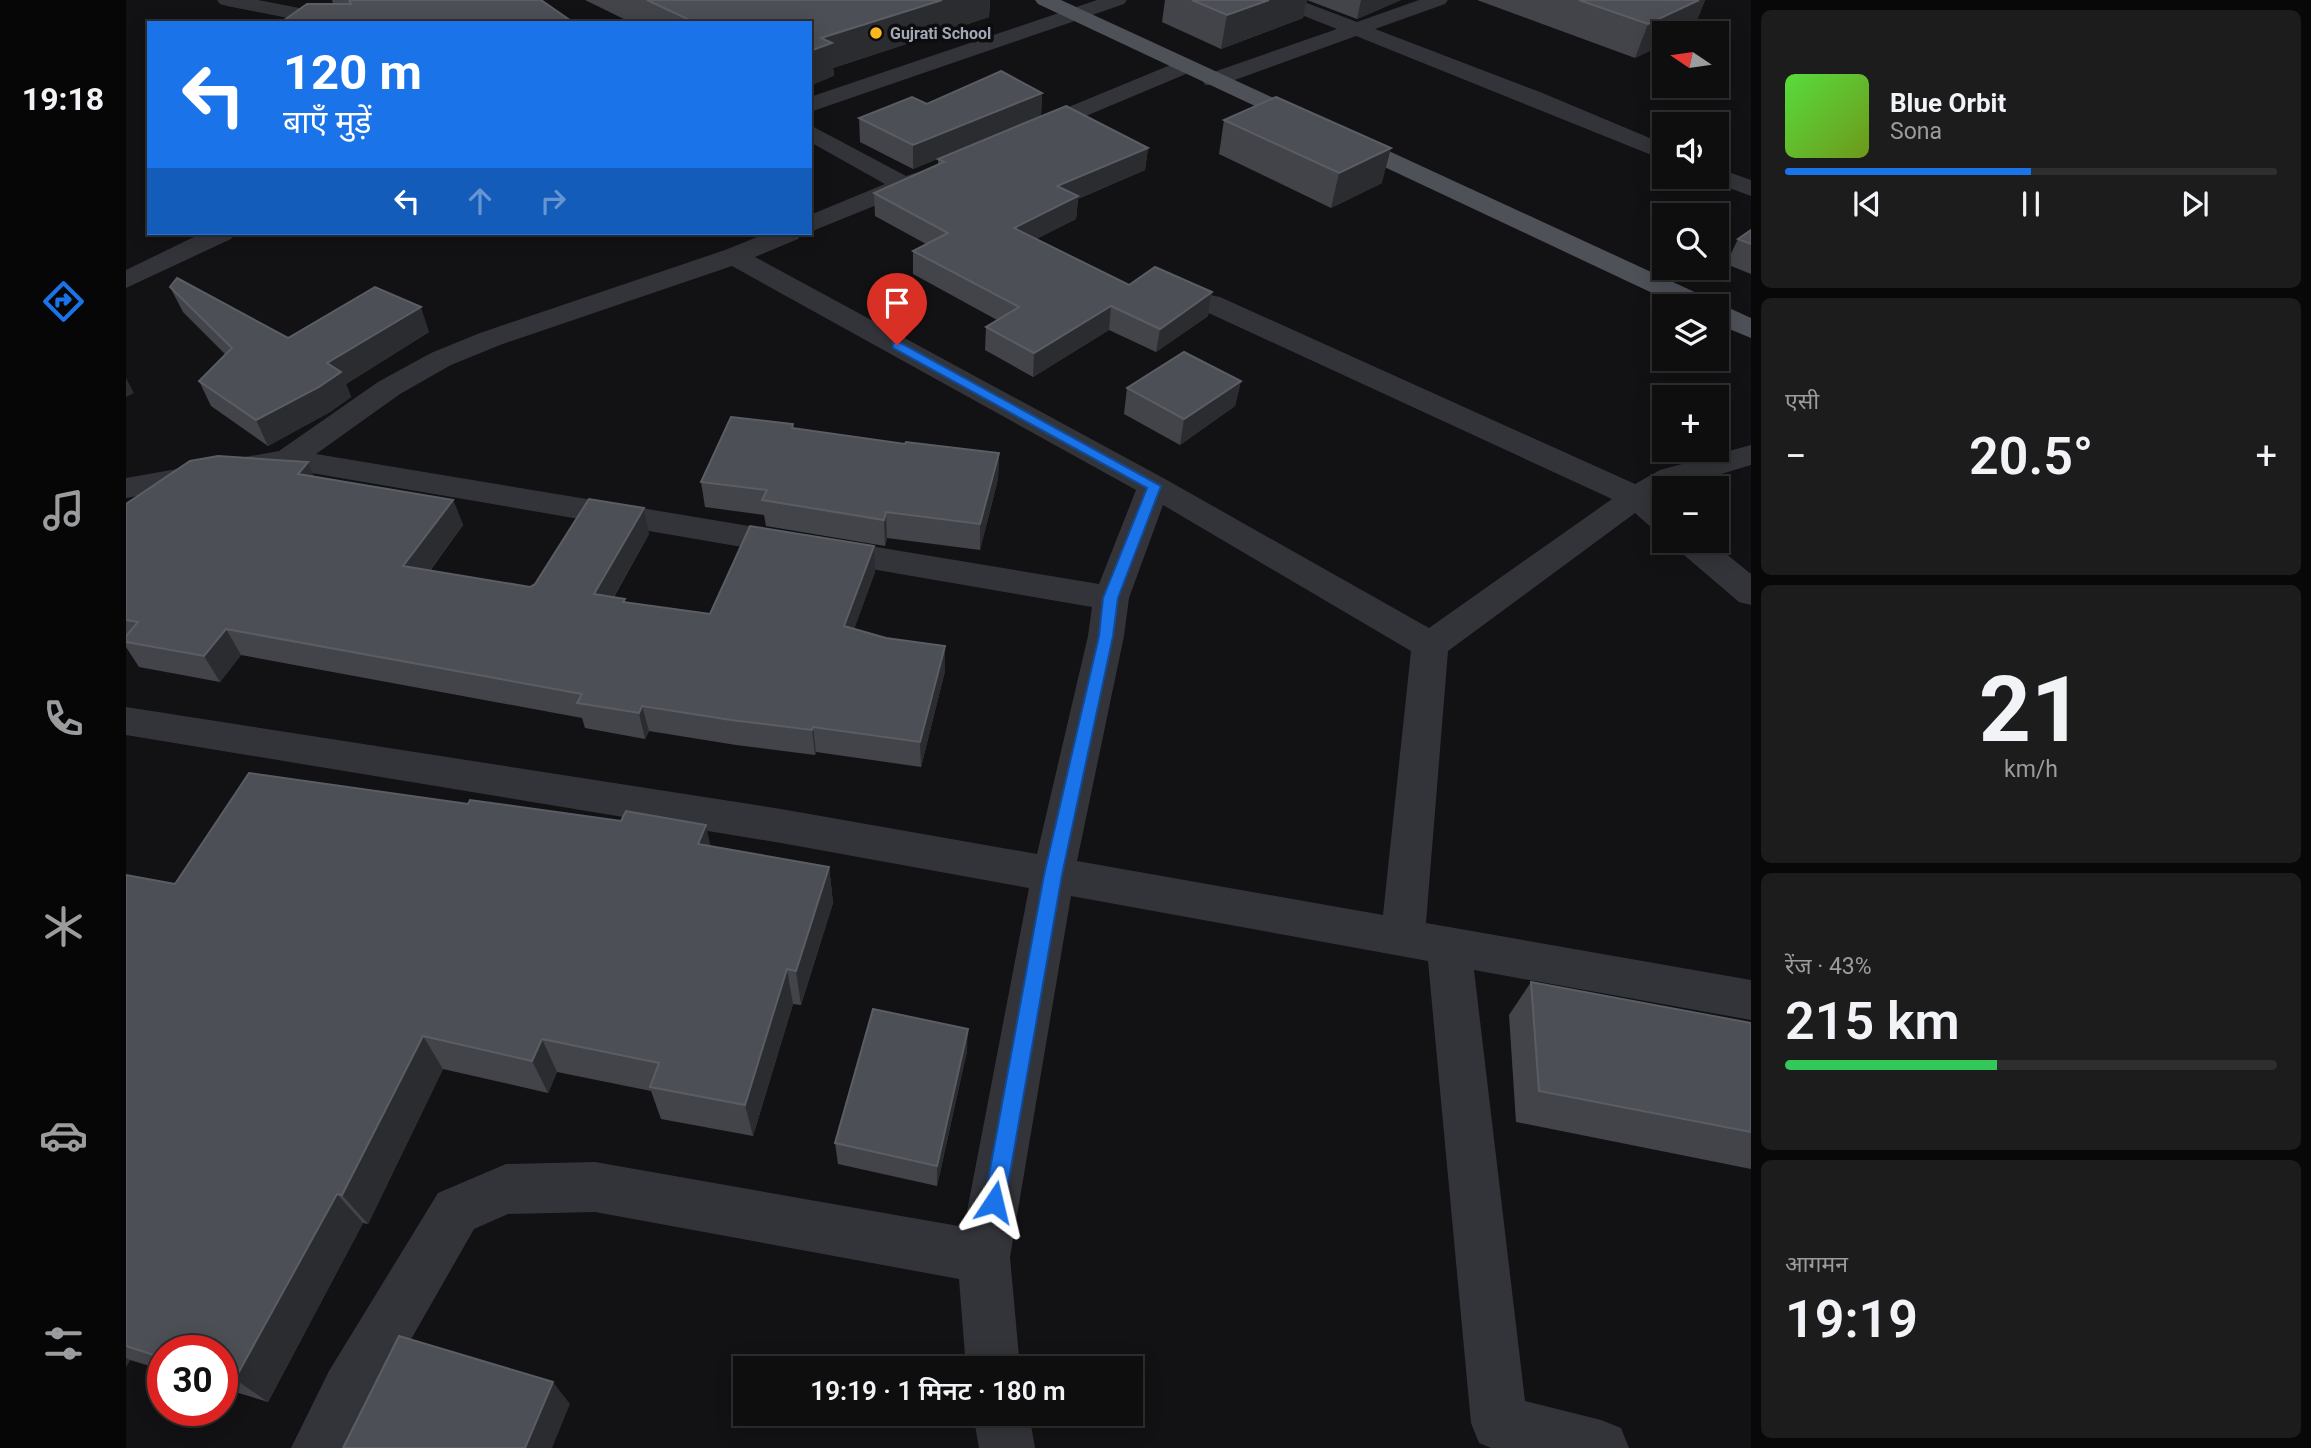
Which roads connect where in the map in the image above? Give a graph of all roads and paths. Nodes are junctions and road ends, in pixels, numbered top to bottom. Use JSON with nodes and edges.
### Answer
{"nodes":[{"id":1,"x":227,"y":0,"type":"edge"},
{"id":2,"x":1045,"y":0,"type":"edge"},
{"id":3,"x":1117,"y":0,"type":"edge"},
{"id":4,"x":1281,"y":0,"type":"edge"},
{"id":5,"x":1438,"y":0,"type":"edge"},
{"id":6,"x":1074,"y":13,"type":"junction"},
{"id":7,"x":336,"y":21,"type":"edge"},
{"id":8,"x":1356,"y":29,"type":"junction"},
{"id":9,"x":1185,"y":66,"type":"junction"},
{"id":10,"x":1213,"y":80,"type":"junction"},
{"id":11,"x":812,"y":103,"type":"edge"},
{"id":12,"x":812,"y":133,"type":"edge"},
{"id":13,"x":1006,"y":142,"type":"edge"},
{"id":14,"x":1652,"y":148,"type":"edge"},
{"id":15,"x":938,"y":171,"type":"edge"},
{"id":16,"x":1729,"y":180,"type":"edge"},
{"id":17,"x":904,"y":186,"type":"junction"},
{"id":18,"x":1751,"y":189,"type":"edge"},
{"id":19,"x":812,"y":223,"type":"edge"},
{"id":20,"x":218,"y":235,"type":"edge"},
{"id":21,"x":784,"y":235,"type":"edge"},
{"id":22,"x":734,"y":256,"type":"junction"},
{"id":23,"x":126,"y":280,"type":"edge"},
{"id":24,"x":1676,"y":294,"type":"edge"},
{"id":25,"x":1210,"y":303,"type":"edge"},
{"id":26,"x":1729,"y":319,"type":"edge"},
{"id":27,"x":1751,"y":329,"type":"edge"},
{"id":28,"x":1751,"y":455,"type":"edge"},
{"id":29,"x":288,"y":459,"type":"junction"},
{"id":30,"x":1154,"y":486,"type":"junction"},
{"id":31,"x":126,"y":488,"type":"edge"},
{"id":32,"x":1636,"y":497,"type":"junction"},
{"id":33,"x":1652,"y":510,"type":"edge"},
{"id":34,"x":1703,"y":553,"type":"edge"},
{"id":35,"x":1751,"y":593,"type":"edge"},
{"id":36,"x":1111,"y":598,"type":"junction"},
{"id":37,"x":1430,"y":645,"type":"junction"},
{"id":38,"x":126,"y":721,"type":"edge"},
{"id":39,"x":1053,"y":875,"type":"junction"},
{"id":40,"x":1426,"y":941,"type":"junction"},
{"id":41,"x":1751,"y":1000,"type":"edge"},
{"id":42,"x":984,"y":1256,"type":"junction"},
{"id":43,"x":992,"y":1356,"type":"edge"},
{"id":44,"x":1003,"y":1426,"type":"edge"},
{"id":45,"x":319,"y":1448,"type":"edge"},
{"id":46,"x":1007,"y":1448,"type":"edge"},
{"id":47,"x":1601,"y":1448,"type":"edge"}],
"edges":[{"from":1,"to":7,"type":"street"},
{"from":2,"to":6,"type":"main road"},
{"from":3,"to":6,"type":"street"},
{"from":4,"to":8,"type":"street"},
{"from":5,"to":8,"type":"street"},
{"from":6,"to":9,"type":"main road"},
{"from":6,"to":11,"type":"street"},
{"from":8,"to":10,"type":"street"},
{"from":8,"to":14,"type":"street"},
{"from":9,"to":10,"type":"main road"},
{"from":9,"to":13,"type":"street"},
{"from":10,"to":24,"type":"main road"},
{"from":12,"to":17,"type":"street"},
{"from":15,"to":17,"type":"street"},
{"from":16,"to":18,"type":"street"},
{"from":17,"to":19,"type":"street"},
{"from":20,"to":23,"type":"street"},
{"from":21,"to":22,"type":"street"},
{"from":22,"to":29,"type":"street"},
{"from":22,"to":30,"type":"street"},
{"from":25,"to":32,"type":"street"},
{"from":26,"to":27,"type":"main road"},
{"from":28,"to":32,"type":"street"},
{"from":29,"to":31,"type":"street"},
{"from":29,"to":36,"type":"street"},
{"from":30,"to":36,"type":"street"},
{"from":30,"to":37,"type":"street"},
{"from":32,"to":33,"type":"street"},
{"from":32,"to":37,"type":"street"},
{"from":34,"to":35,"type":"street"},
{"from":36,"to":39,"type":"street"},
{"from":37,"to":40,"type":"street"},
{"from":38,"to":39,"type":"street"},
{"from":39,"to":40,"type":"street"},
{"from":39,"to":42,"type":"street"},
{"from":40,"to":41,"type":"street"},
{"from":40,"to":47,"type":"street"},
{"from":42,"to":43,"type":"street"},
{"from":42,"to":45,"type":"street"},
{"from":44,"to":46,"type":"street"}]}
